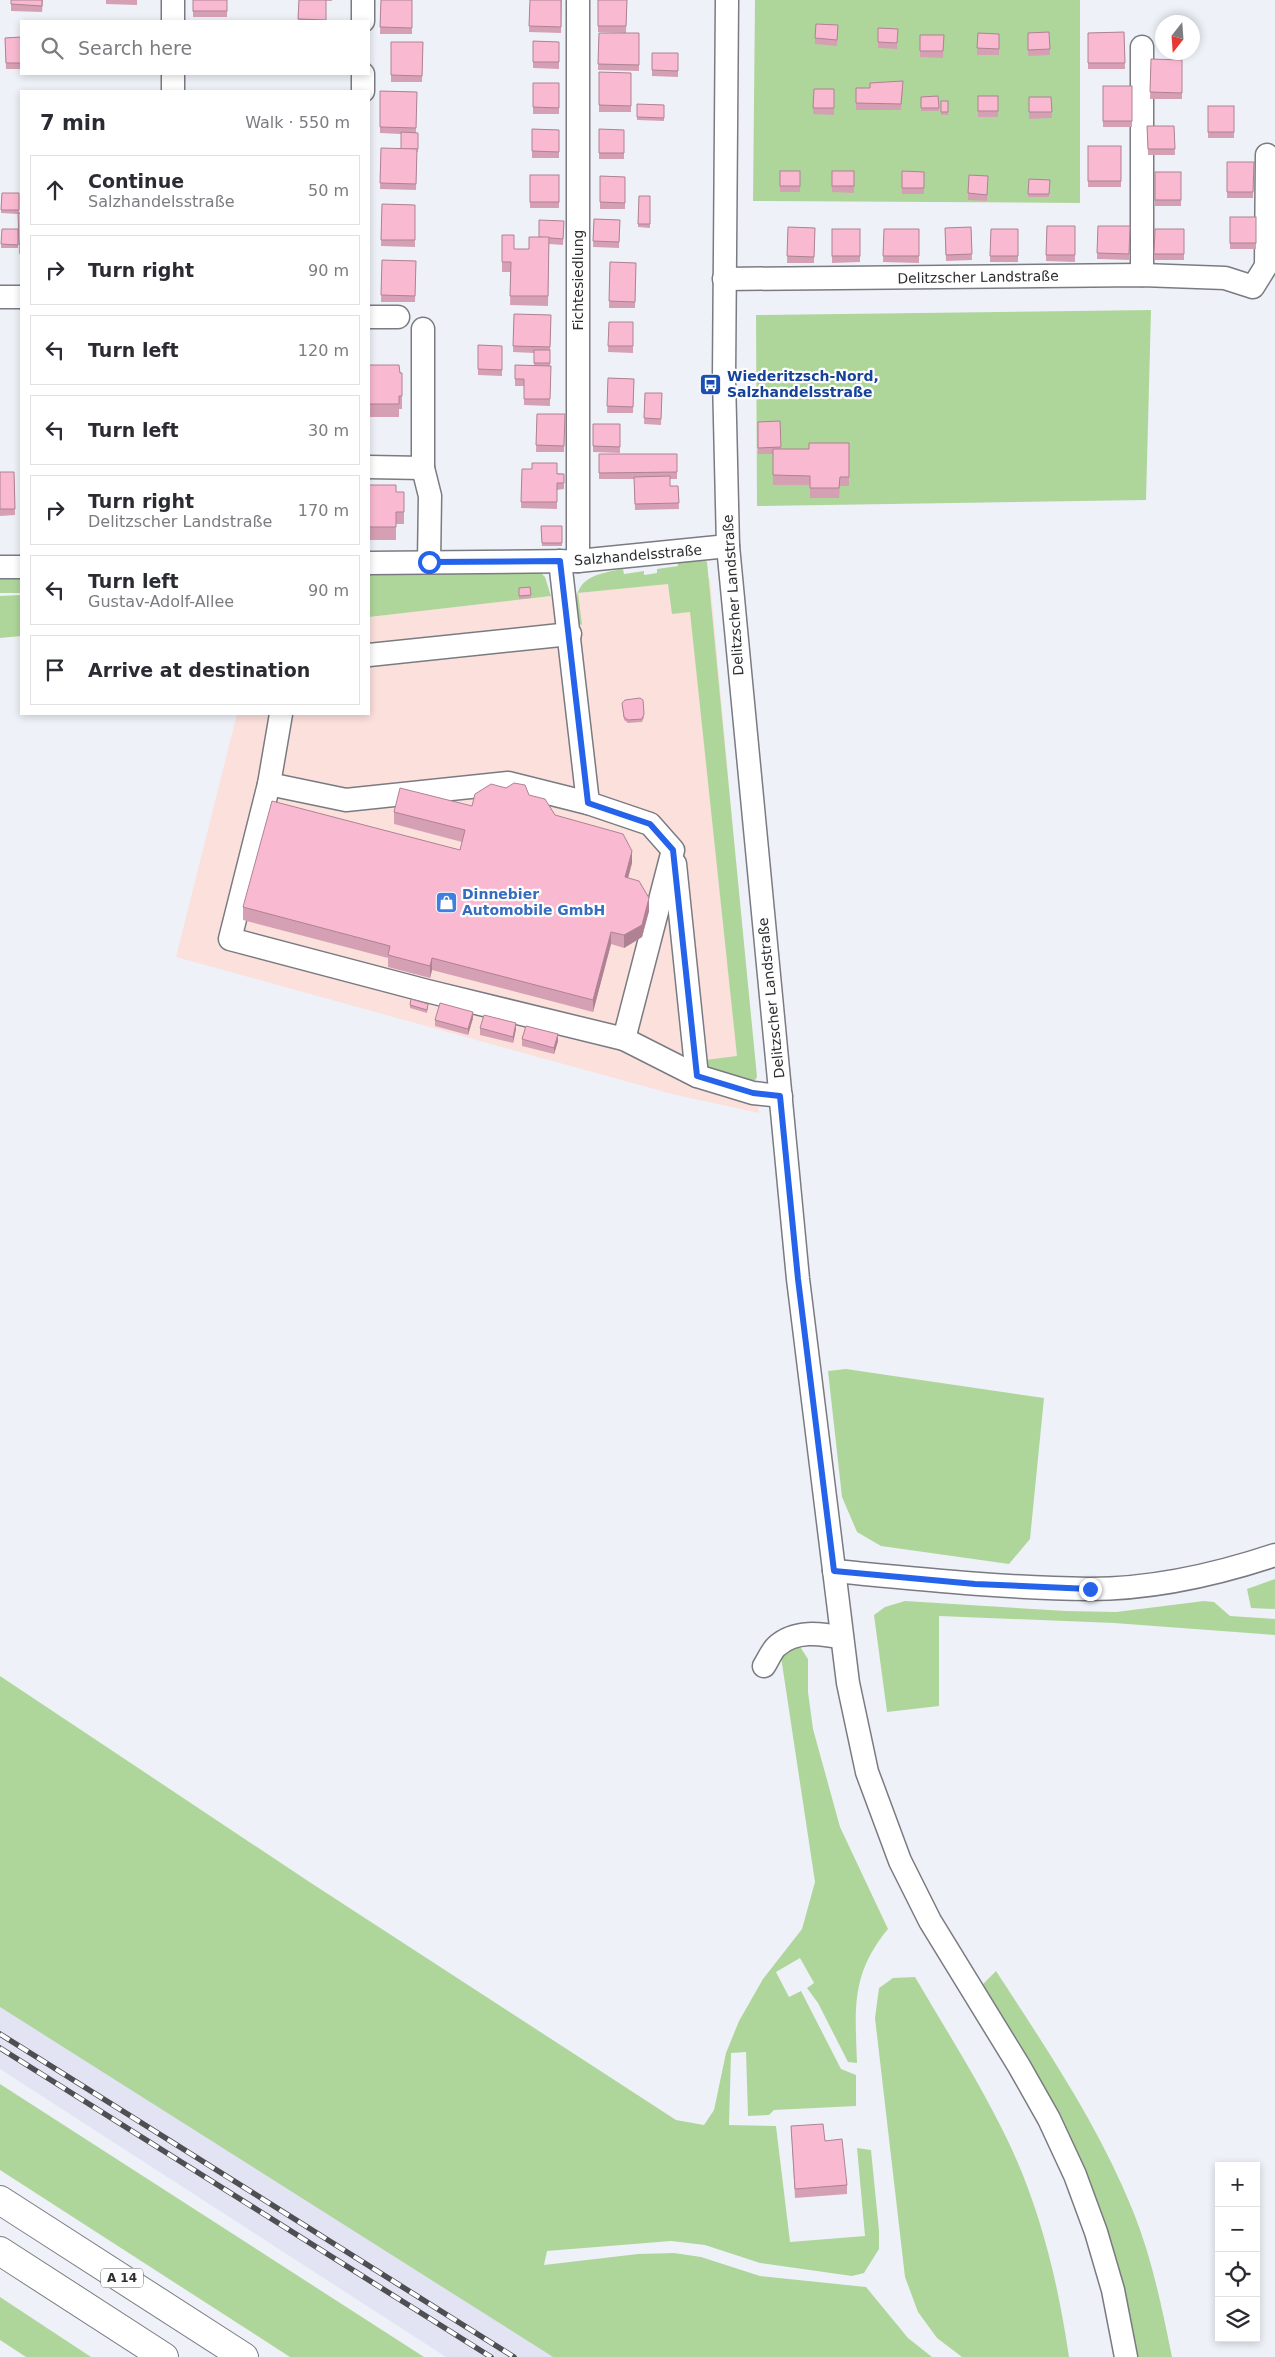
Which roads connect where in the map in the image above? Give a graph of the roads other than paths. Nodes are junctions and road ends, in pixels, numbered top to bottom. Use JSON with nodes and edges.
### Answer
{"nodes":[{"id":1,"x":173,"y":0,"type":"edge"},
{"id":2,"x":363,"y":0,"type":"edge"},
{"id":3,"x":578,"y":0,"type":"edge"},
{"id":4,"x":727,"y":0,"type":"edge"},
{"id":5,"x":173,"y":20,"type":"edge"},
{"id":6,"x":363,"y":20,"type":"edge"},
{"id":7,"x":1142,"y":47,"type":"dead end"},
{"id":8,"x":173,"y":75,"type":"edge"},
{"id":9,"x":363,"y":75,"type":"edge"},
{"id":10,"x":173,"y":90,"type":"edge"},
{"id":11,"x":363,"y":90,"type":"edge"},
{"id":12,"x":1267,"y":155,"type":"dead end"},
{"id":13,"x":1142,"y":275,"type":"junction"},
{"id":14,"x":724,"y":279,"type":"junction"},
{"id":15,"x":0,"y":297,"type":"edge"},
{"id":16,"x":20,"y":297,"type":"edge"},
{"id":17,"x":370,"y":317,"type":"edge"},
{"id":18,"x":398,"y":317,"type":"dead end"},
{"id":19,"x":423,"y":329,"type":"dead end"},
{"id":20,"x":370,"y":467,"type":"edge"},
{"id":21,"x":423,"y":468,"type":"junction"},
{"id":22,"x":728,"y":546,"type":"junction"},
{"id":23,"x":569,"y":561,"type":"junction"},
{"id":24,"x":429,"y":562,"type":"junction"},
{"id":25,"x":370,"y":563,"type":"edge"},
{"id":26,"x":0,"y":567,"type":"edge"},
{"id":27,"x":20,"y":567,"type":"edge"},
{"id":28,"x":570,"y":634,"type":"junction"},
{"id":29,"x":370,"y":655,"type":"edge"},
{"id":30,"x":281,"y":715,"type":"edge"},
{"id":31,"x":270,"y":784,"type":"junction"},
{"id":32,"x":588,"y":803,"type":"junction"},
{"id":33,"x":673,"y":850,"type":"junction"},
{"id":34,"x":624,"y":1039,"type":"junction"},
{"id":35,"x":697,"y":1076,"type":"junction"},
{"id":36,"x":780,"y":1096,"type":"junction"},
{"id":37,"x":1275,"y":1555,"type":"edge"},
{"id":38,"x":834,"y":1571,"type":"junction"},
{"id":39,"x":842,"y":1638,"type":"junction"},
{"id":40,"x":764,"y":1666,"type":"dead end"},
{"id":41,"x":0,"y":2200,"type":"edge"},
{"id":42,"x":0,"y":2251,"type":"edge"},
{"id":43,"x":164,"y":2357,"type":"edge"},
{"id":44,"x":244,"y":2357,"type":"edge"},
{"id":45,"x":1126,"y":2357,"type":"edge"}],
"edges":[{"from":1,"to":5,"type":"street"},
{"from":2,"to":6,"type":"street"},
{"from":3,"to":23,"type":"street","name":"Fichtesiedlung"},
{"from":4,"to":14,"type":"street","name":"Delitzscher Landstraße"},
{"from":7,"to":13,"type":"street"},
{"from":8,"to":10,"type":"street"},
{"from":9,"to":11,"type":"street"},
{"from":12,"to":13,"type":"street","name":"Delitzscher Landstraße"},
{"from":13,"to":14,"type":"street","name":"Delitzscher Landstraße"},
{"from":14,"to":22,"type":"street","name":"Delitzscher Landstraße"},
{"from":15,"to":16,"type":"street"},
{"from":17,"to":18,"type":"street"},
{"from":19,"to":21,"type":"street"},
{"from":20,"to":21,"type":"street"},
{"from":21,"to":24,"type":"street"},
{"from":22,"to":23,"type":"street","name":"Salzhandelsstraße"},
{"from":22,"to":36,"type":"street","name":"Delitzscher Landstraße"},
{"from":23,"to":24,"type":"street","name":"Salzhandelsstraße"},
{"from":23,"to":28,"type":"street","name":"Fichtesiedlung"},
{"from":24,"to":25,"type":"street","name":"Salzhandelsstraße"},
{"from":26,"to":27,"type":"street"},
{"from":28,"to":29,"type":"street"},
{"from":28,"to":32,"type":"street","name":"Fichtesiedlung"},
{"from":30,"to":31,"type":"street"},
{"from":31,"to":32,"type":"street"},
{"from":31,"to":34,"type":"street"},
{"from":32,"to":33,"type":"street"},
{"from":33,"to":34,"type":"street"},
{"from":33,"to":35,"type":"street"},
{"from":34,"to":35,"type":"street"},
{"from":35,"to":36,"type":"street"},
{"from":36,"to":38,"type":"street","name":"Delitzscher Landstraße"},
{"from":37,"to":38,"type":"street"},
{"from":38,"to":39,"type":"street","name":"Delitzscher Landstraße"},
{"from":39,"to":40,"type":"street"},
{"from":39,"to":45,"type":"street","name":"Delitzscher Landstraße"},
{"from":41,"to":44,"type":"highway","number":"A 14"},
{"from":42,"to":43,"type":"highway"}]}
